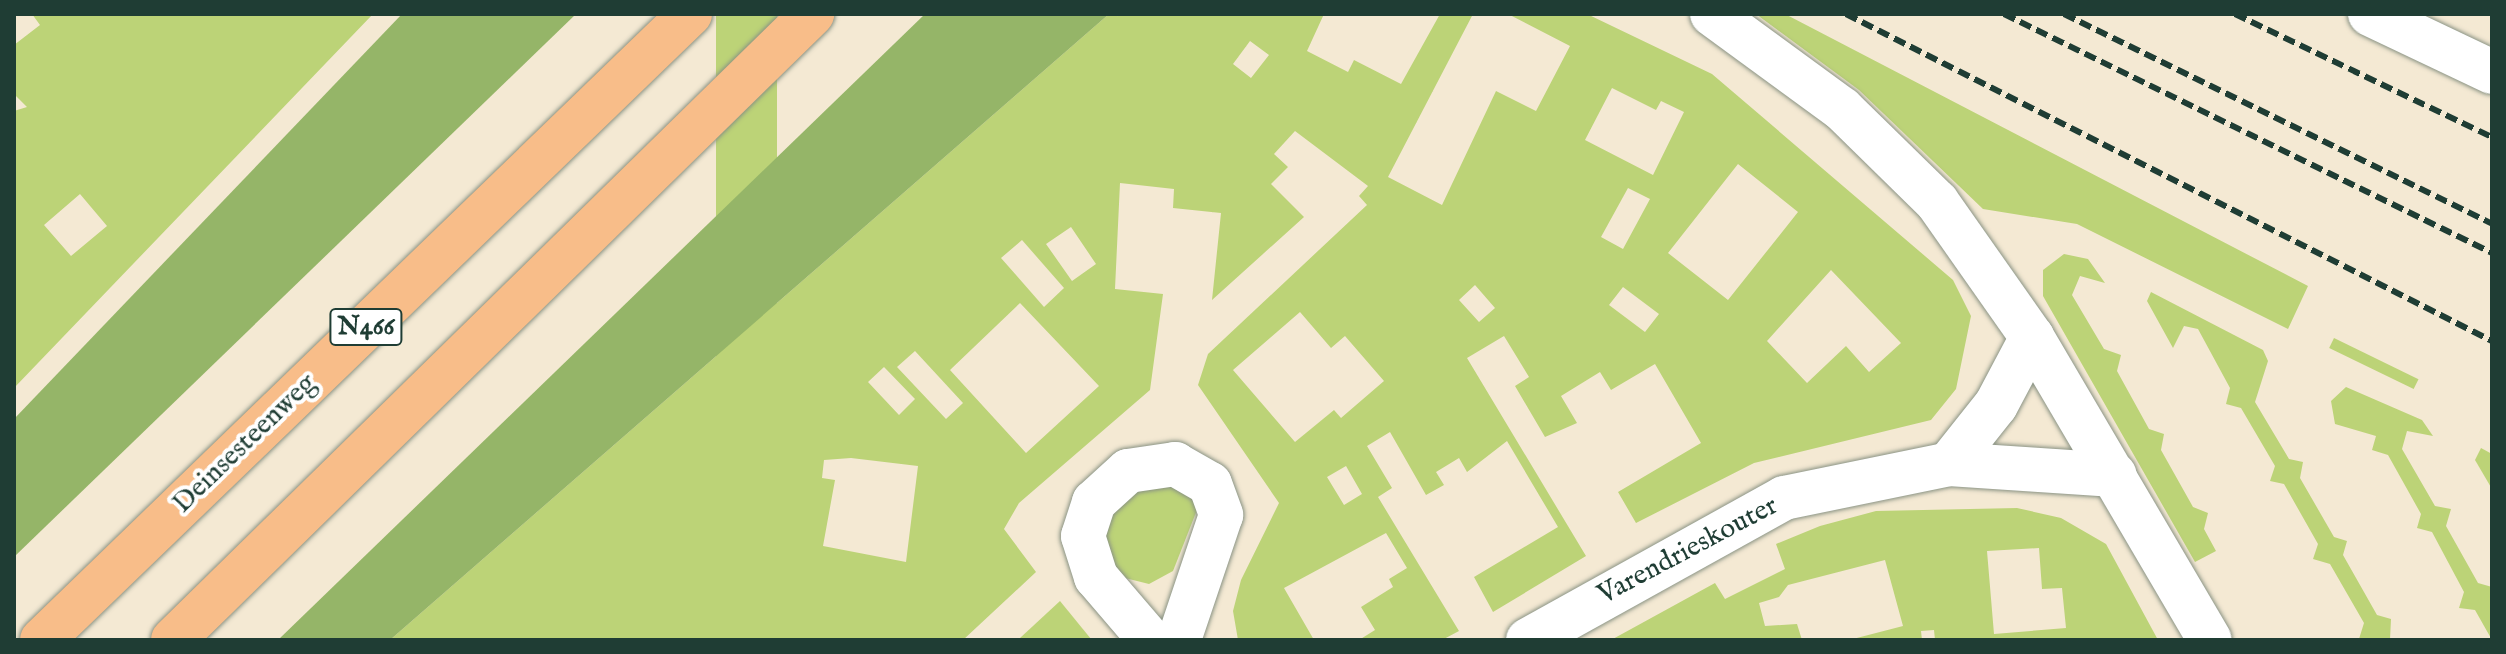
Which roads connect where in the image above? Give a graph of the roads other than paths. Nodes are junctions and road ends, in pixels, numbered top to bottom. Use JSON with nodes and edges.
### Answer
{"nodes":[{"id":1,"x":690,"y":14,"type":"edge"},
{"id":2,"x":812,"y":14,"type":"edge"},
{"id":3,"x":1712,"y":14,"type":"edge"},
{"id":4,"x":2370,"y":14,"type":"edge"},
{"id":5,"x":2492,"y":72,"type":"edge"},
{"id":6,"x":2032,"y":337,"type":"junction"},
{"id":7,"x":1949,"y":464,"type":"junction"},
{"id":8,"x":2115,"y":475,"type":"junction"},
{"id":9,"x":42,"y":640,"type":"edge"},
{"id":10,"x":173,"y":640,"type":"edge"},
{"id":11,"x":1150,"y":640,"type":"edge"},
{"id":12,"x":1179,"y":640,"type":"edge"},
{"id":13,"x":1528,"y":640,"type":"edge"},
{"id":14,"x":2210,"y":640,"type":"edge"}],
"edges":[{"from":1,"to":9,"type":"highway","name":"Deinsesteenweg","number":"N466"},
{"from":2,"to":10,"type":"highway"},
{"from":3,"to":6,"type":"street"},
{"from":4,"to":5,"type":"street"},
{"from":6,"to":7,"type":"street"},
{"from":6,"to":8,"type":"street"},
{"from":7,"to":8,"type":"street","name":"Varendrieskouter"},
{"from":7,"to":13,"type":"street","name":"Varendrieskouter"},
{"from":8,"to":14,"type":"street"},
{"from":11,"to":12,"type":"street"}]}
